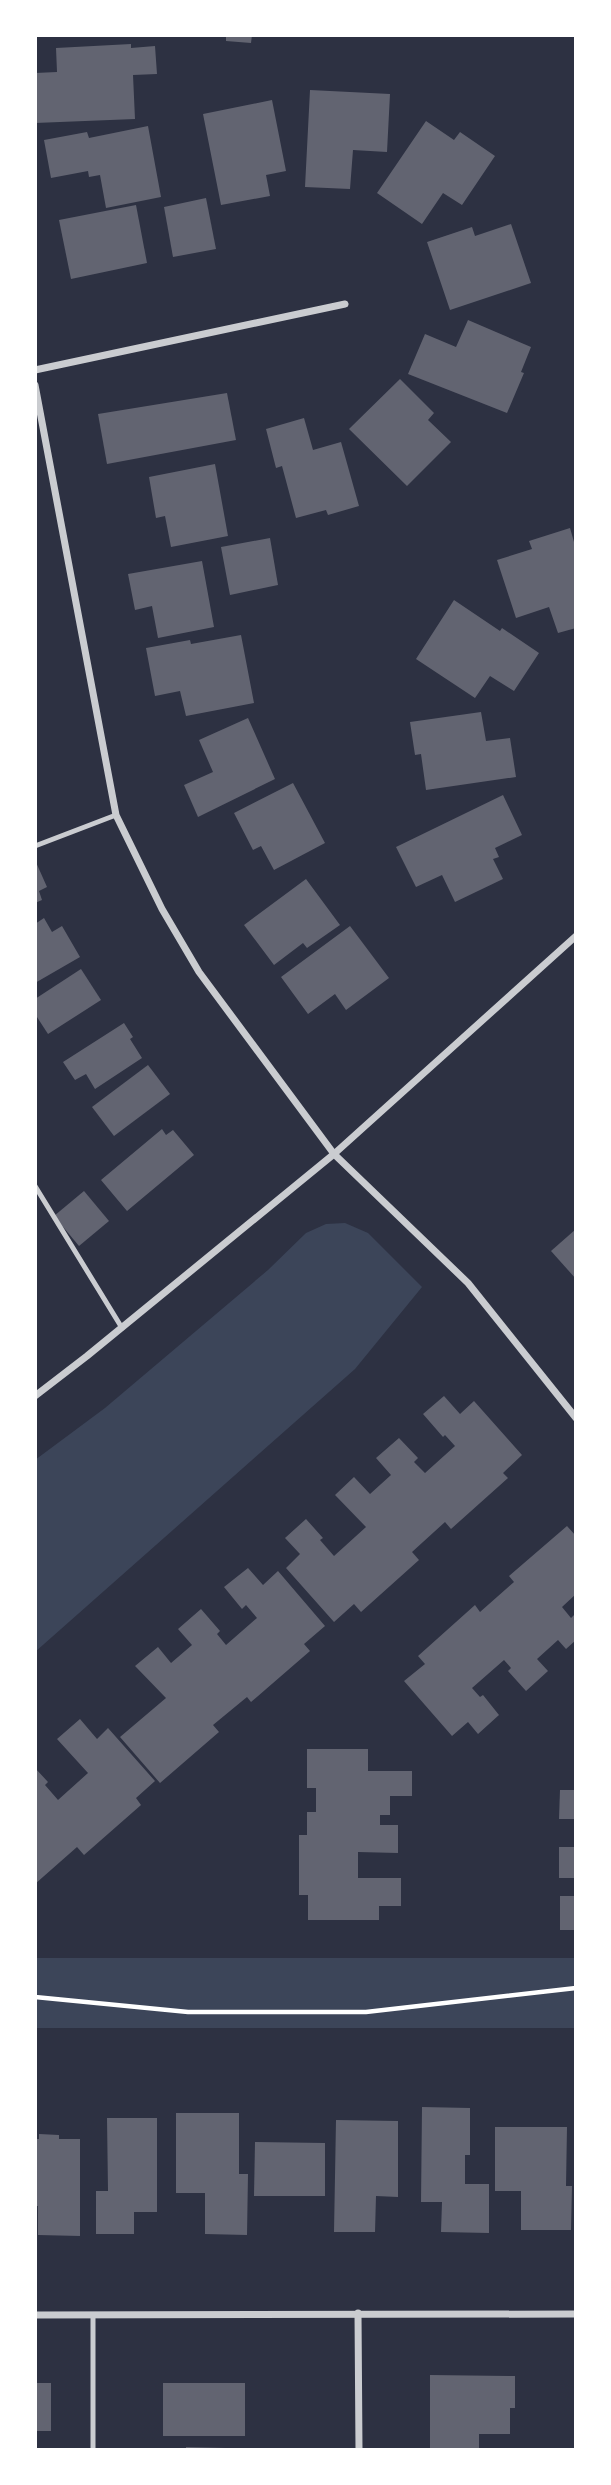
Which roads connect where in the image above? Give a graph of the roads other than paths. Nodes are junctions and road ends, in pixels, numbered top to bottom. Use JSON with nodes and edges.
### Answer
{"nodes":[{"id":1,"x":345,"y":304,"type":"dead end"},
{"id":2,"x":35,"y":369,"type":"edge"},
{"id":3,"x":35,"y":384,"type":"edge"},
{"id":4,"x":116,"y":815,"type":"junction"},
{"id":5,"x":35,"y":846,"type":"edge"},
{"id":6,"x":576,"y":936,"type":"edge"},
{"id":7,"x":334,"y":1154,"type":"junction"},
{"id":8,"x":35,"y":1186,"type":"edge"},
{"id":9,"x":122,"y":1328,"type":"junction"},
{"id":10,"x":35,"y":1396,"type":"edge"},
{"id":11,"x":576,"y":1418,"type":"edge"},
{"id":12,"x":358,"y":2313,"type":"junction"},
{"id":13,"x":576,"y":2314,"type":"edge"},
{"id":14,"x":35,"y":2315,"type":"edge"},
{"id":15,"x":93,"y":2315,"type":"junction"},
{"id":16,"x":93,"y":2450,"type":"edge"},
{"id":17,"x":359,"y":2450,"type":"edge"}],
"edges":[{"from":1,"to":2,"type":"street"},
{"from":3,"to":4,"type":"street"},
{"from":4,"to":5,"type":"lane"},
{"from":4,"to":7,"type":"street"},
{"from":6,"to":7,"type":"street"},
{"from":7,"to":9,"type":"street"},
{"from":7,"to":11,"type":"street"},
{"from":8,"to":9,"type":"lane"},
{"from":9,"to":10,"type":"street"},
{"from":12,"to":13,"type":"street"},
{"from":12,"to":15,"type":"street"},
{"from":12,"to":17,"type":"street"},
{"from":14,"to":15,"type":"street"},
{"from":15,"to":16,"type":"lane"}]}
